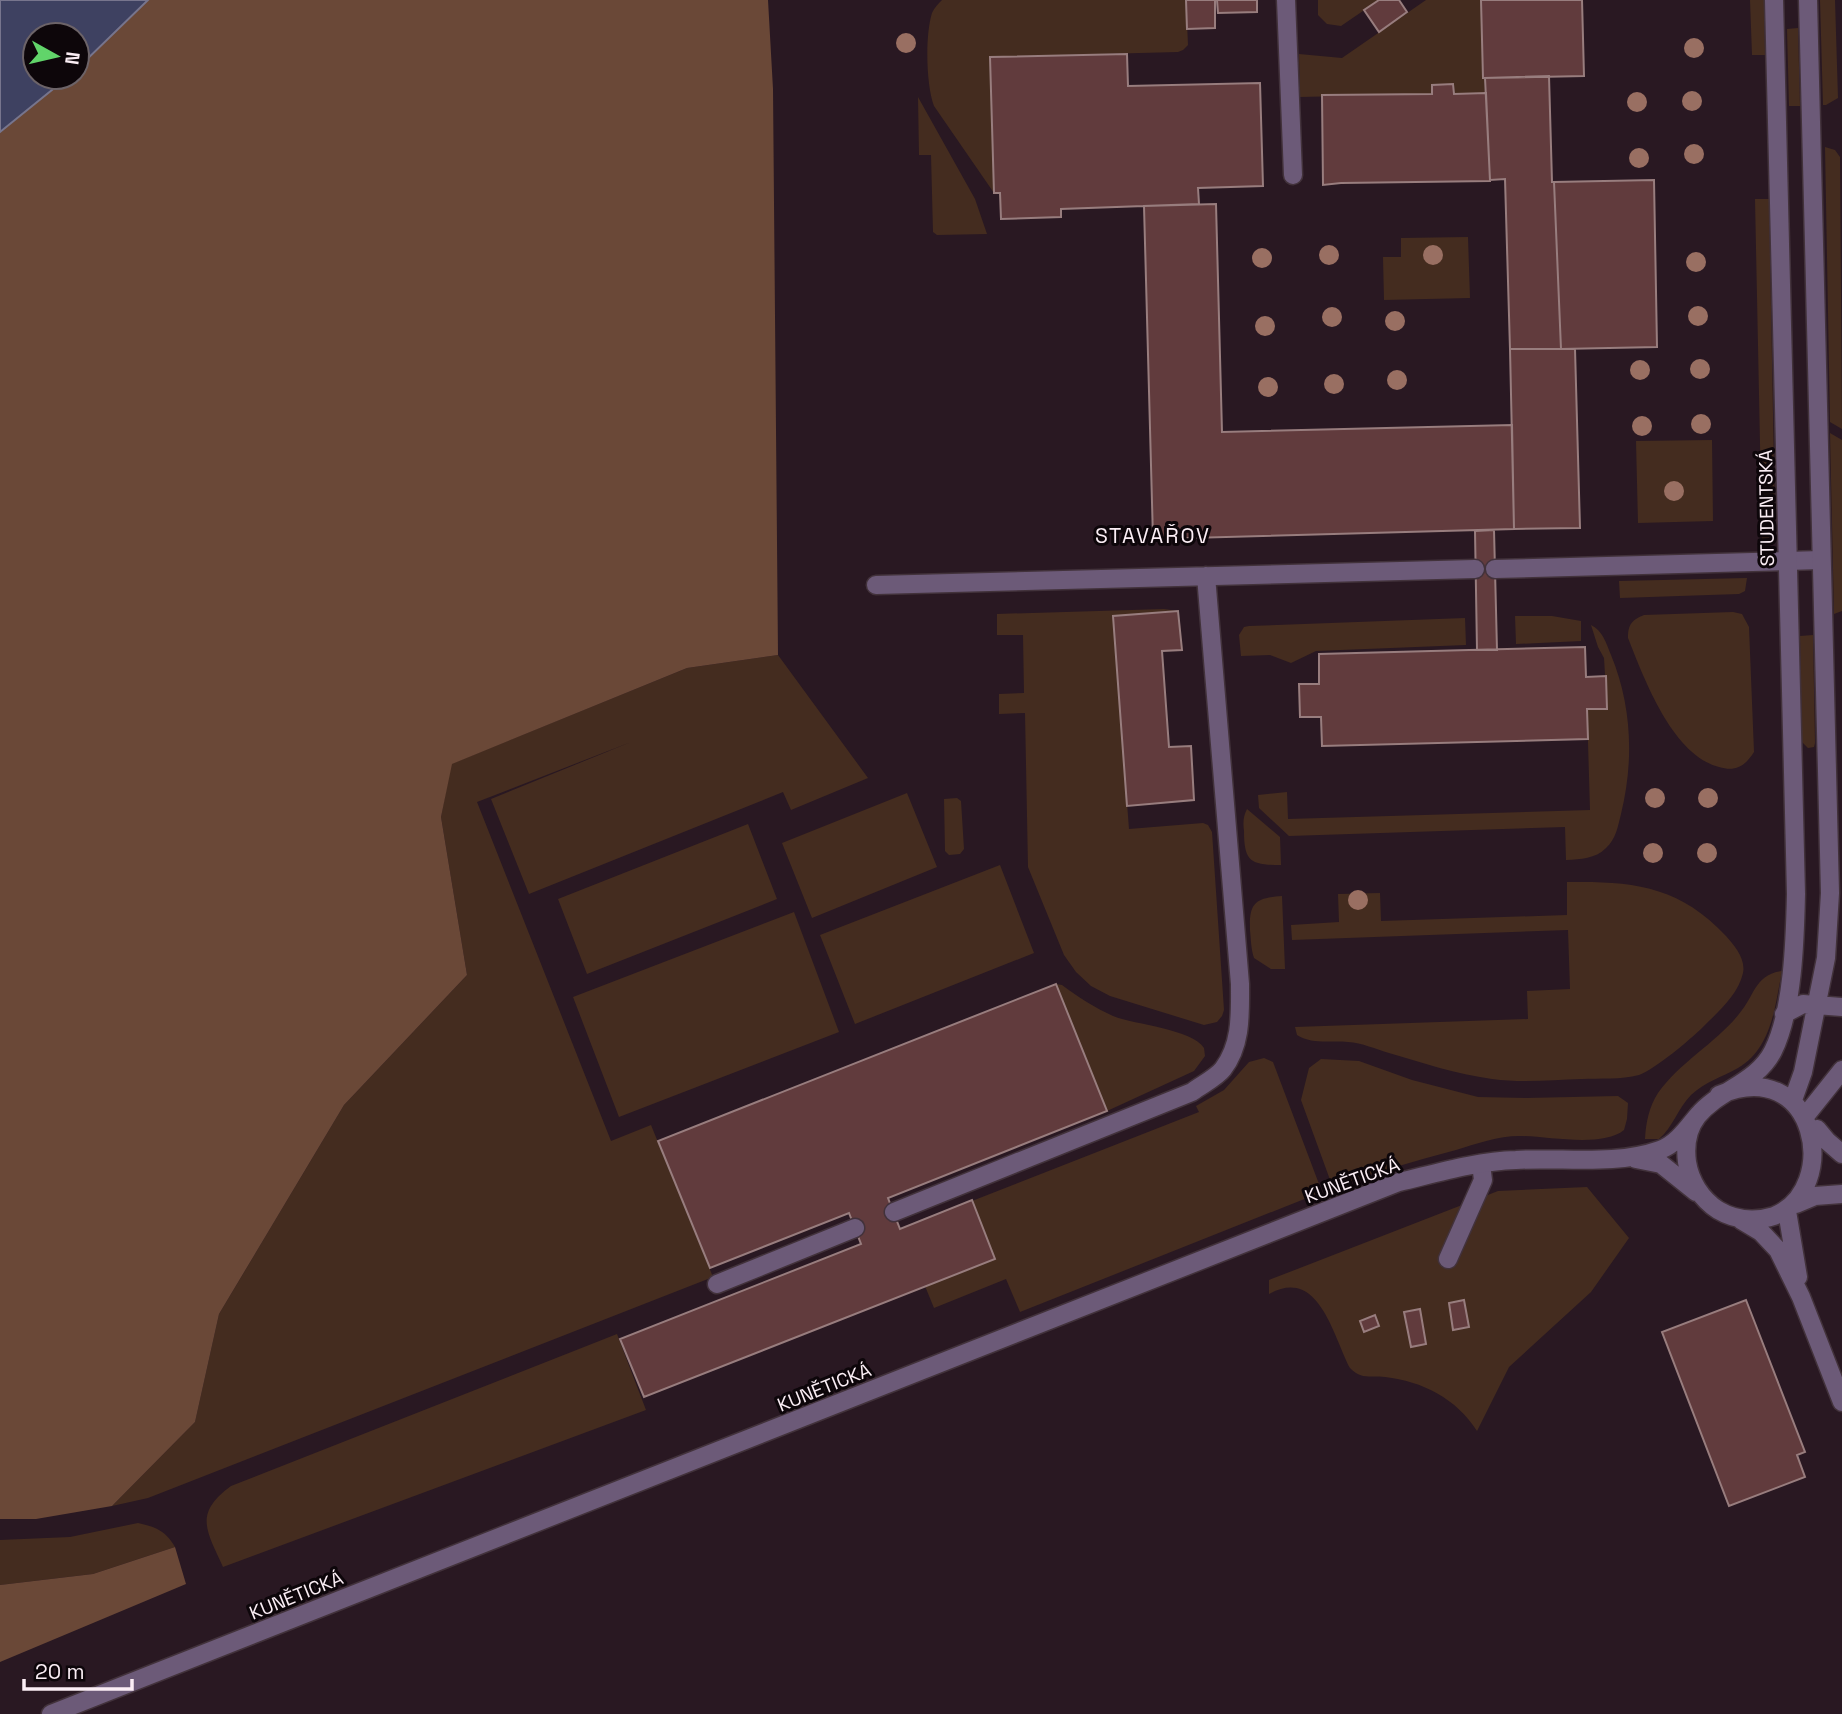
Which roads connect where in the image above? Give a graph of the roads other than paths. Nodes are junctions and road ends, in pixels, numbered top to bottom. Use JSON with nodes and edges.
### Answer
{"nodes":[{"id":1,"x":1286,"y":0,"type":"edge"},
{"id":2,"x":1774,"y":0,"type":"edge"},
{"id":3,"x":1808,"y":0,"type":"edge"},
{"id":4,"x":1293,"y":175,"type":"dead end"},
{"id":5,"x":1821,"y":560,"type":"junction"},
{"id":6,"x":1788,"y":561,"type":"junction"},
{"id":7,"x":1475,"y":569,"type":"dead end"},
{"id":8,"x":1495,"y":569,"type":"dead end"},
{"id":9,"x":1206,"y":576,"type":"junction"},
{"id":10,"x":876,"y":585,"type":"dead end"},
{"id":11,"x":1817,"y":1005,"type":"junction"},
{"id":12,"x":1842,"y":1007,"type":"edge"},
{"id":13,"x":1784,"y":1014,"type":"junction"},
{"id":14,"x":1842,"y":1070,"type":"edge"},
{"id":15,"x":1719,"y":1095,"type":"junction"},
{"id":16,"x":1793,"y":1100,"type":"junction"},
{"id":17,"x":1699,"y":1114,"type":"junction"},
{"id":18,"x":1809,"y":1117,"type":"junction"},
{"id":19,"x":1842,"y":1153,"type":"edge"},
{"id":20,"x":1625,"y":1158,"type":"junction"},
{"id":21,"x":1481,"y":1164,"type":"junction"},
{"id":22,"x":1842,"y":1194,"type":"edge"},
{"id":23,"x":1712,"y":1205,"type":"junction"},
{"id":24,"x":1791,"y":1207,"type":"junction"},
{"id":25,"x":894,"y":1212,"type":"dead end"},
{"id":26,"x":1734,"y":1217,"type":"junction"},
{"id":27,"x":855,"y":1228,"type":"dead end"},
{"id":28,"x":1448,"y":1259,"type":"dead end"},
{"id":29,"x":717,"y":1284,"type":"dead end"},
{"id":30,"x":1801,"y":1297,"type":"junction"},
{"id":31,"x":1842,"y":1402,"type":"edge"},
{"id":32,"x":51,"y":1714,"type":"edge"}],
"edges":[{"from":1,"to":4,"type":"street"},
{"from":2,"to":6,"type":"street","name":"STUDENTSKÁ"},
{"from":3,"to":5,"type":"street"},
{"from":5,"to":6,"type":"street"},
{"from":5,"to":11,"type":"street"},
{"from":6,"to":8,"type":"street"},
{"from":6,"to":13,"type":"street","name":"STUDENTSKÁ"},
{"from":7,"to":9,"type":"street"},
{"from":9,"to":10,"type":"street"},
{"from":9,"to":25,"type":"street"},
{"from":11,"to":12,"type":"street"},
{"from":11,"to":13,"type":"street"},
{"from":11,"to":16,"type":"street"},
{"from":13,"to":15,"type":"street","name":"STUDENTSKÁ"},
{"from":14,"to":18,"type":"street"},
{"from":15,"to":16,"type":"street"},
{"from":15,"to":17,"type":"street"},
{"from":16,"to":18,"type":"street"},
{"from":17,"to":20,"type":"street","name":"KUNĚTICKÁ"},
{"from":17,"to":23,"type":"street"},
{"from":18,"to":19,"type":"street"},
{"from":18,"to":24,"type":"street"},
{"from":20,"to":21,"type":"street","name":"KUNĚTICKÁ"},
{"from":20,"to":23,"type":"street","name":"KUNĚTICKÁ"},
{"from":21,"to":28,"type":"street"},
{"from":21,"to":32,"type":"street","name":"KUNĚTICKÁ"},
{"from":22,"to":24,"type":"street"},
{"from":23,"to":26,"type":"street"},
{"from":24,"to":26,"type":"street"},
{"from":24,"to":30,"type":"street"},
{"from":26,"to":30,"type":"street"},
{"from":27,"to":29,"type":"street"},
{"from":30,"to":31,"type":"street"}]}
